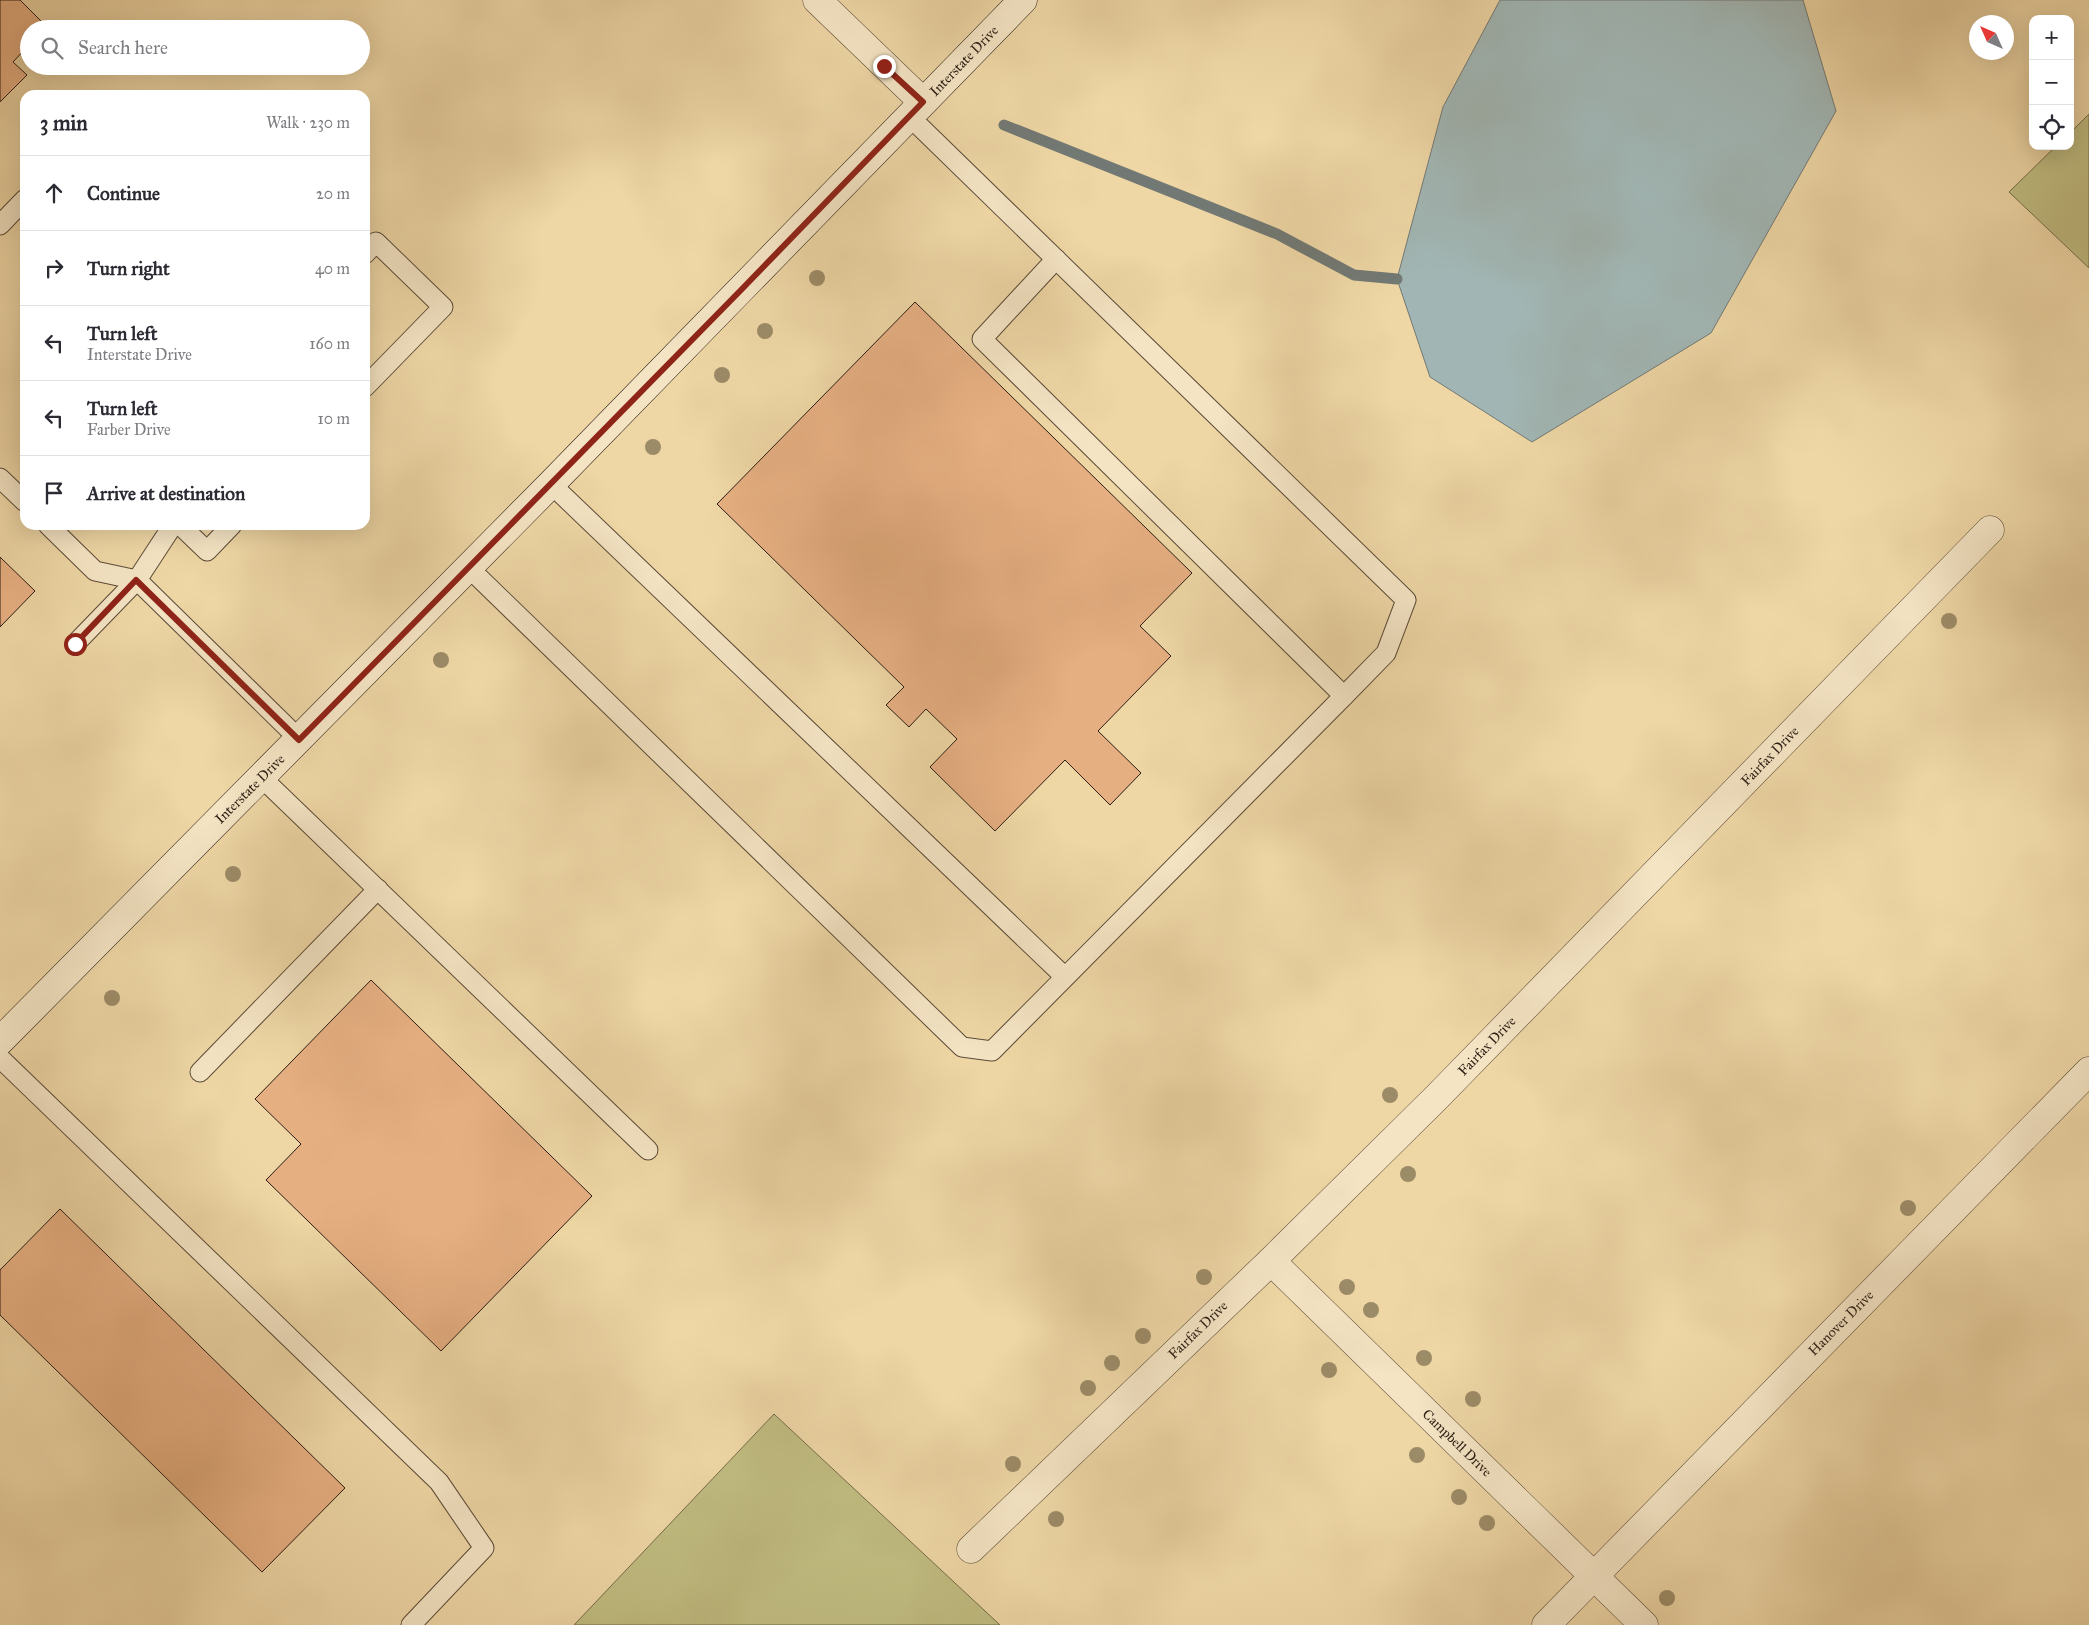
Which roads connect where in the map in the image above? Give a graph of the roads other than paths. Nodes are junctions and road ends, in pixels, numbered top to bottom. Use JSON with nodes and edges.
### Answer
{"nodes":[{"id":1,"x":817,"y":0,"type":"edge"},
{"id":2,"x":1023,"y":0,"type":"edge"},
{"id":3,"x":916,"y":110,"type":"junction"},
{"id":4,"x":20,"y":204,"type":"edge"},
{"id":5,"x":0,"y":225,"type":"edge"},
{"id":6,"x":370,"y":249,"type":"edge"},
{"id":7,"x":1056,"y":259,"type":"junction"},
{"id":8,"x":370,"y":383,"type":"edge"},
{"id":9,"x":0,"y":478,"type":"edge"},
{"id":10,"x":551,"y":484,"type":"junction"},
{"id":11,"x":20,"y":497,"type":"edge"},
{"id":12,"x":53,"y":530,"type":"edge"},
{"id":13,"x":170,"y":530,"type":"edge"},
{"id":14,"x":185,"y":530,"type":"edge"},
{"id":15,"x":227,"y":530,"type":"edge"},
{"id":16,"x":1990,"y":530,"type":"dead end"},
{"id":17,"x":468,"y":567,"type":"junction"},
{"id":18,"x":136,"y":580,"type":"junction"},
{"id":19,"x":75,"y":644,"type":"dead end"},
{"id":20,"x":1344,"y":696,"type":"junction"},
{"id":21,"x":299,"y":740,"type":"junction"},
{"id":22,"x":262,"y":778,"type":"junction"},
{"id":23,"x":378,"y":889,"type":"junction"},
{"id":24,"x":1065,"y":977,"type":"junction"},
{"id":25,"x":0,"y":1041,"type":"edge"},
{"id":26,"x":0,"y":1058,"type":"edge"},
{"id":27,"x":2089,"y":1071,"type":"edge"},
{"id":28,"x":200,"y":1072,"type":"dead end"},
{"id":29,"x":648,"y":1150,"type":"dead end"},
{"id":30,"x":1270,"y":1261,"type":"junction"},
{"id":31,"x":971,"y":1549,"type":"dead end"},
{"id":32,"x":1593,"y":1576,"type":"junction"},
{"id":33,"x":411,"y":1625,"type":"edge"},
{"id":34,"x":1546,"y":1625,"type":"edge"},
{"id":35,"x":1644,"y":1625,"type":"edge"}],
"edges":[{"from":1,"to":3,"type":"street"},
{"from":2,"to":3,"type":"street","name":"Interstate Drive"},
{"from":3,"to":7,"type":"lane"},
{"from":3,"to":10,"type":"street","name":"Interstate Drive"},
{"from":4,"to":5,"type":"lane"},
{"from":6,"to":8,"type":"lane"},
{"from":7,"to":20,"type":"lane"},
{"from":7,"to":20,"type":"lane"},
{"from":9,"to":11,"type":"lane"},
{"from":10,"to":17,"type":"street","name":"Interstate Drive"},
{"from":10,"to":24,"type":"lane"},
{"from":12,"to":18,"type":"lane"},
{"from":13,"to":18,"type":"lane"},
{"from":14,"to":15,"type":"lane"},
{"from":16,"to":30,"type":"street","name":"Fairfax Drive"},
{"from":17,"to":21,"type":"street","name":"Interstate Drive"},
{"from":17,"to":24,"type":"lane"},
{"from":18,"to":19,"type":"lane"},
{"from":18,"to":21,"type":"lane"},
{"from":20,"to":24,"type":"lane"},
{"from":21,"to":22,"type":"street","name":"Interstate Drive"},
{"from":22,"to":23,"type":"lane"},
{"from":22,"to":25,"type":"street","name":"Interstate Drive"},
{"from":23,"to":28,"type":"lane"},
{"from":23,"to":29,"type":"lane"},
{"from":26,"to":33,"type":"lane"},
{"from":27,"to":32,"type":"street","name":"Hanover Drive"},
{"from":30,"to":31,"type":"street","name":"Fairfax Drive"},
{"from":30,"to":32,"type":"street","name":"Campbell Drive"},
{"from":32,"to":34,"type":"street","name":"Hanover Drive"},
{"from":32,"to":35,"type":"street","name":"Campbell Drive"}]}
